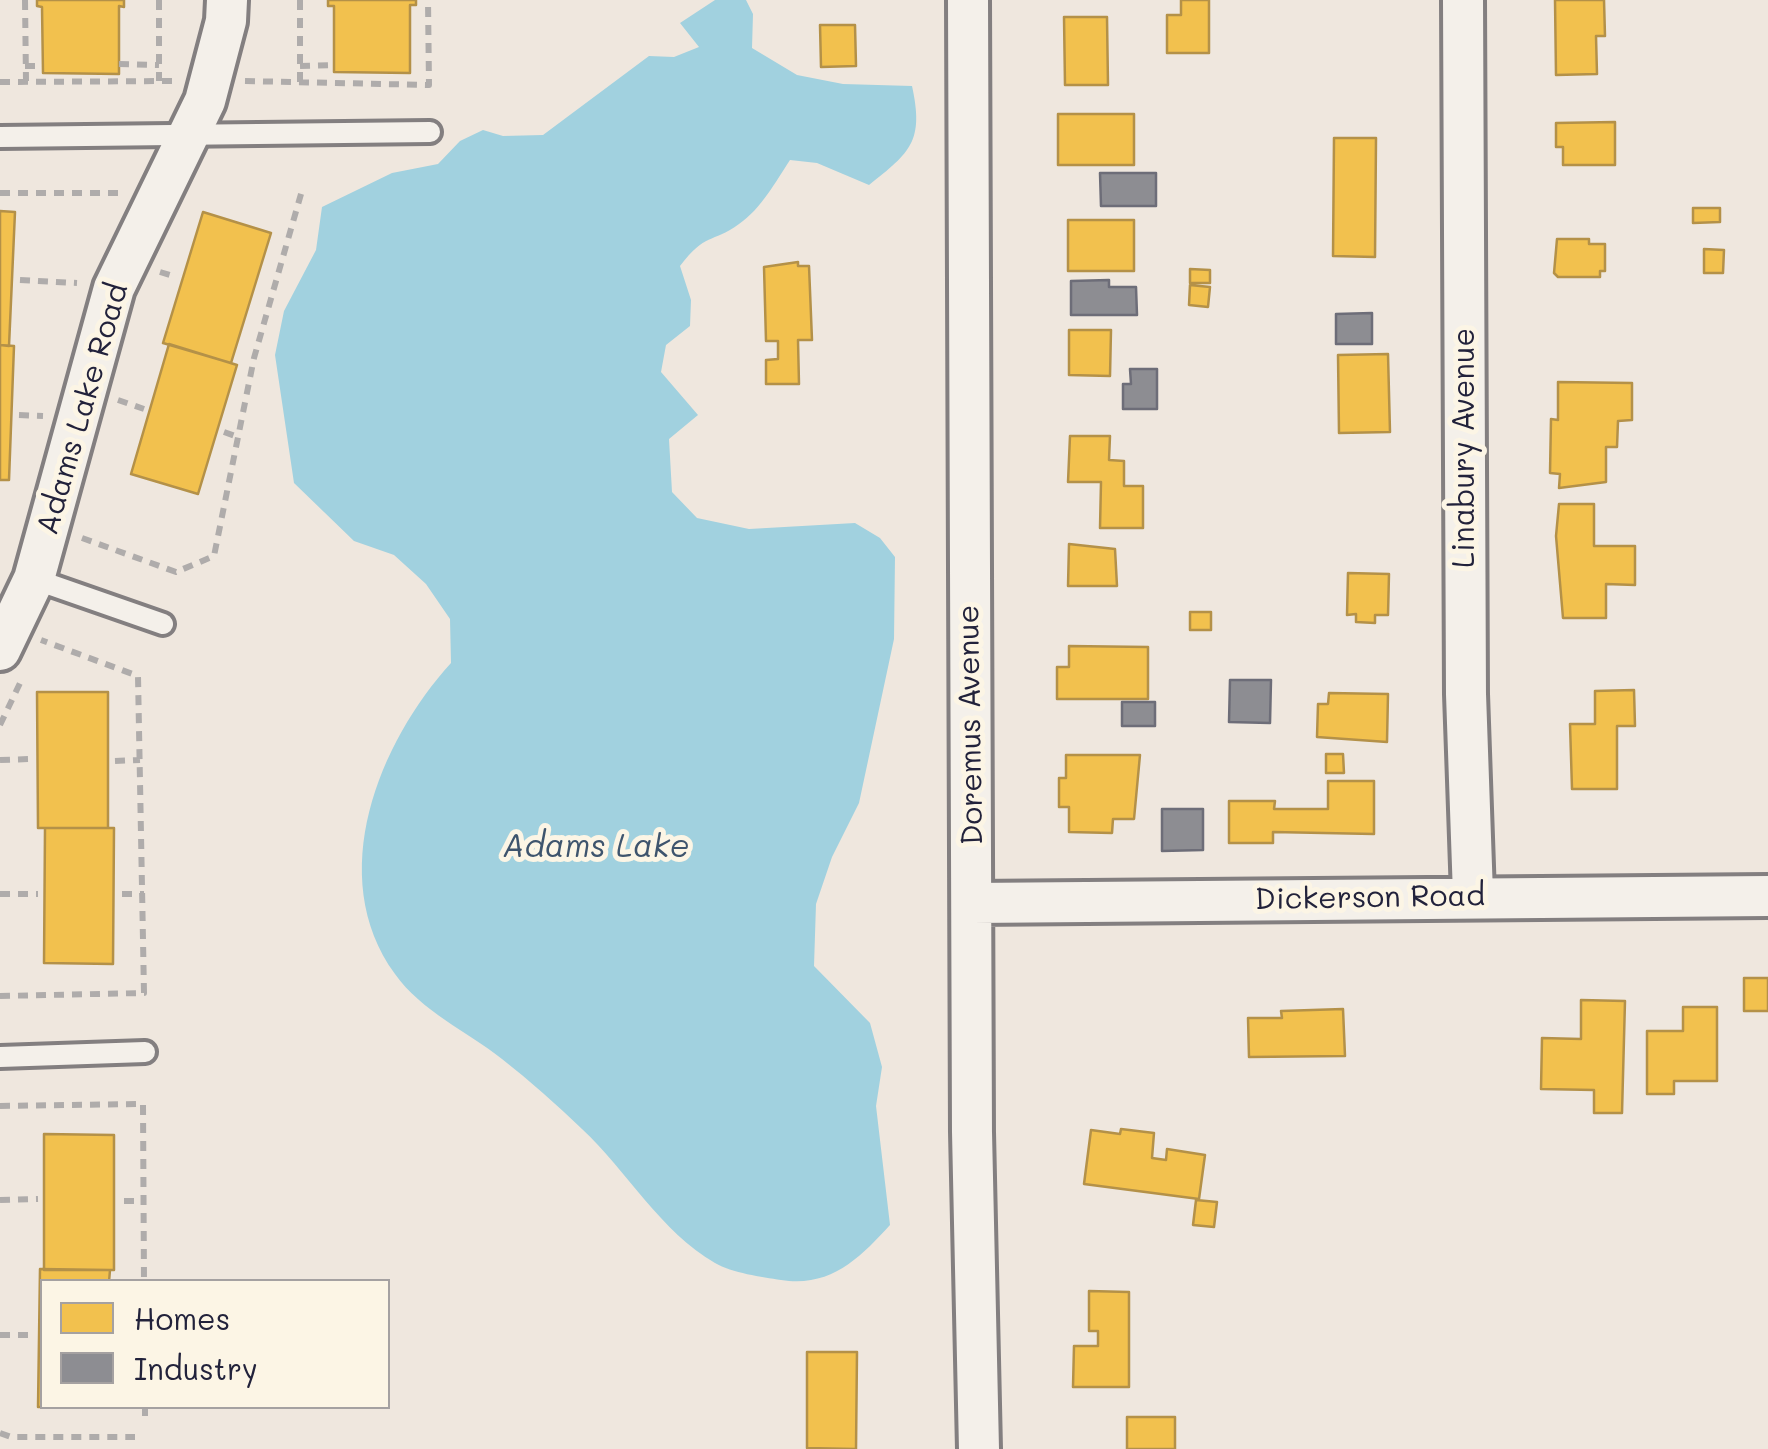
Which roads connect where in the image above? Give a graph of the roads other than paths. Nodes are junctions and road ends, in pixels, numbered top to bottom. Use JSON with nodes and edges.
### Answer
{"nodes":[{"id":1,"x":227,"y":0,"type":"edge"},
{"id":2,"x":968,"y":0,"type":"edge"},
{"id":3,"x":1463,"y":0,"type":"edge"},
{"id":4,"x":430,"y":132,"type":"dead end"},
{"id":5,"x":0,"y":137,"type":"edge"},
{"id":6,"x":188,"y":137,"type":"junction"},
{"id":7,"x":34,"y":579,"type":"junction"},
{"id":8,"x":162,"y":624,"type":"dead end"},
{"id":9,"x":19,"y":660,"type":"edge"},
{"id":10,"x":1473,"y":895,"type":"junction"},
{"id":11,"x":1768,"y":896,"type":"edge"},
{"id":12,"x":973,"y":903,"type":"junction"},
{"id":13,"x":145,"y":1052,"type":"dead end"},
{"id":14,"x":0,"y":1057,"type":"edge"},
{"id":15,"x":979,"y":1449,"type":"edge"}],
"edges":[{"from":1,"to":6,"type":"street","name":"Adams Lake Road"},
{"from":2,"to":12,"type":"street","name":"Doremus Avenue"},
{"from":3,"to":10,"type":"street","name":"Linabury Avenue"},
{"from":4,"to":6,"type":"lane"},
{"from":5,"to":6,"type":"lane"},
{"from":6,"to":7,"type":"street","name":"Adams Lake Road"},
{"from":7,"to":8,"type":"lane"},
{"from":7,"to":9,"type":"street","name":"Adams Lake Road"},
{"from":10,"to":11,"type":"street","name":"Dickerson Road"},
{"from":10,"to":12,"type":"street","name":"Dickerson Road"},
{"from":12,"to":15,"type":"street","name":"Doremus Avenue"},
{"from":13,"to":14,"type":"lane"}]}
